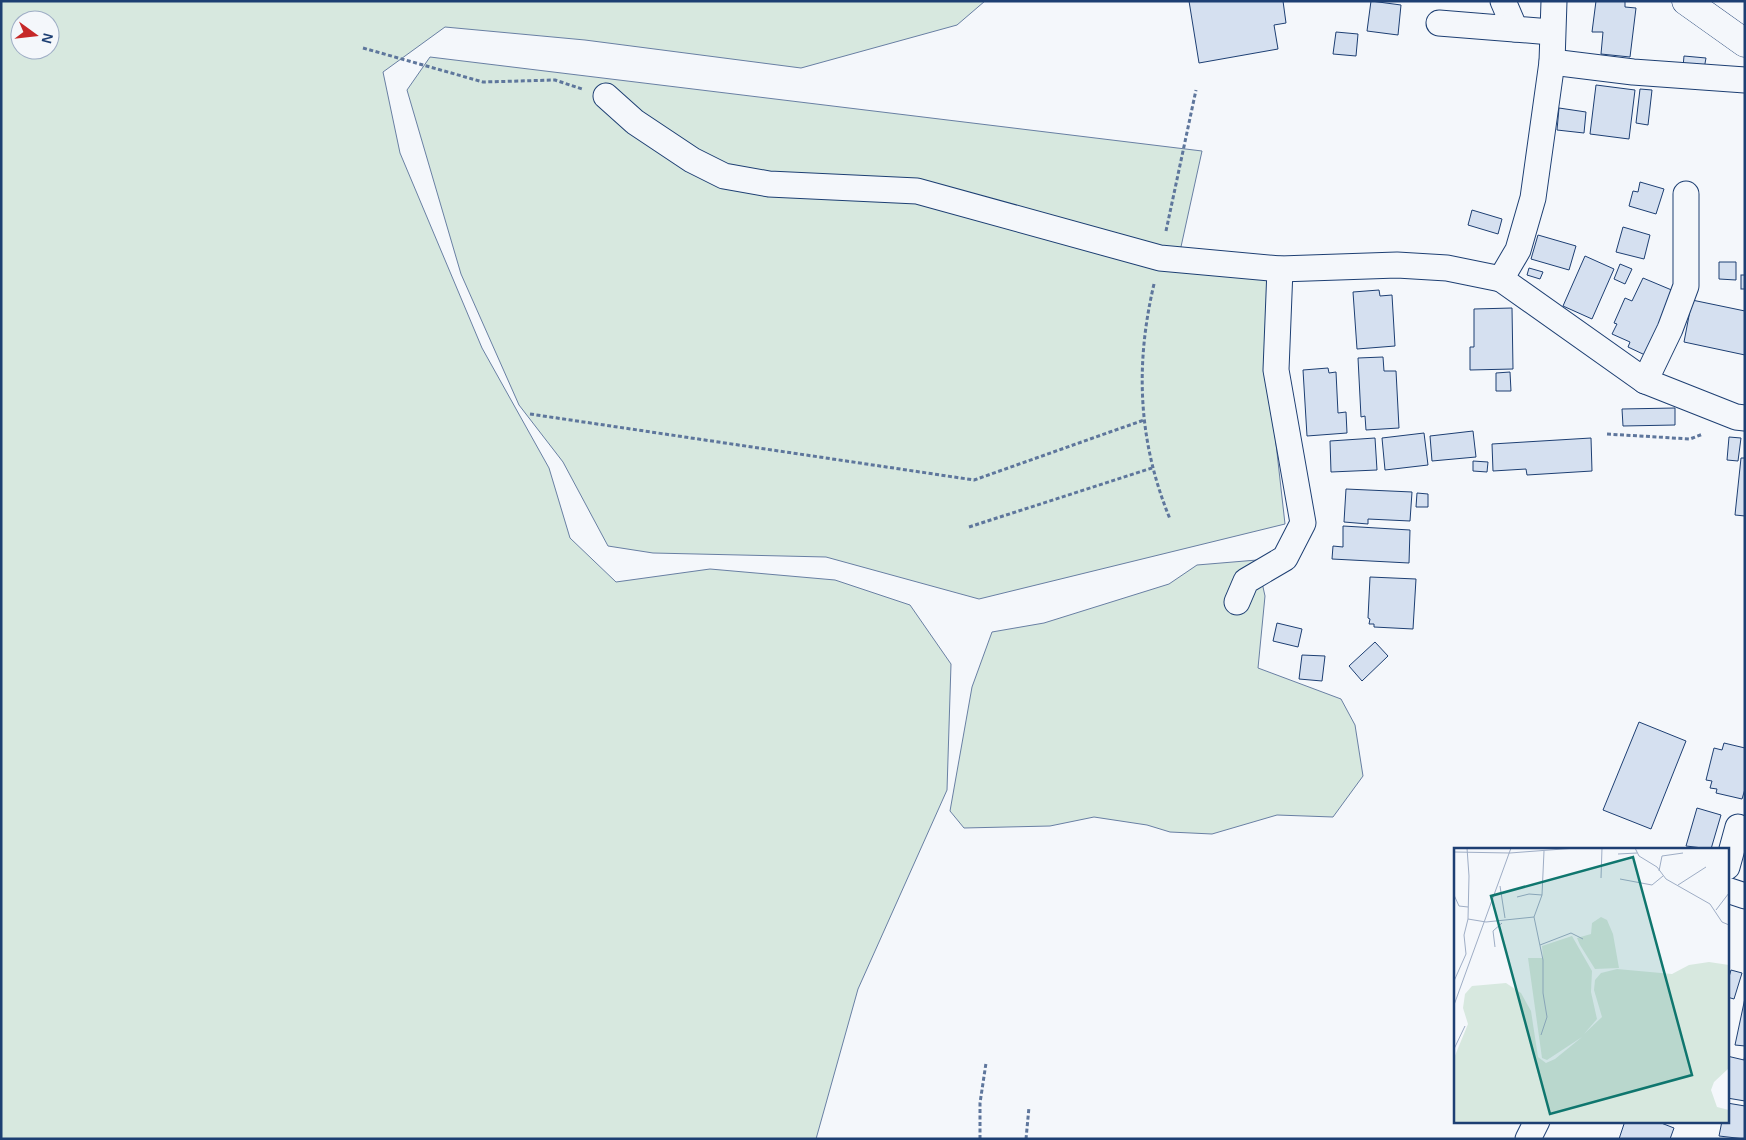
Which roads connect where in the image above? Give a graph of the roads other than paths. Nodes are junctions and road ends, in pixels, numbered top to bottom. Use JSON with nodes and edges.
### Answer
{"nodes":[{"id":1,"x":1503,"y":1,"type":"edge"},
{"id":2,"x":1554,"y":1,"type":"edge"},
{"id":3,"x":1686,"y":1,"type":"edge"},
{"id":4,"x":1439,"y":23,"type":"dead end"},
{"id":5,"x":1515,"y":29,"type":"junction"},
{"id":6,"x":1551,"y":32,"type":"junction"},
{"id":7,"x":1745,"y":43,"type":"edge"},
{"id":8,"x":1552,"y":62,"type":"junction"},
{"id":9,"x":1745,"y":80,"type":"edge"},
{"id":10,"x":606,"y":96,"type":"road end"},
{"id":11,"x":1686,"y":194,"type":"dead end"},
{"id":12,"x":1280,"y":269,"type":"junction"},
{"id":13,"x":1501,"y":279,"type":"junction"},
{"id":14,"x":1645,"y":382,"type":"junction"},
{"id":15,"x":1740,"y":417,"type":"edge"},
{"id":16,"x":1237,"y":602,"type":"dead end"},
{"id":17,"x":1738,"y":827,"type":"dead end"},
{"id":18,"x":1728,"y":863,"type":"edge"},
{"id":19,"x":1728,"y":890,"type":"edge"},
{"id":20,"x":1745,"y":896,"type":"edge"},
{"id":21,"x":1536,"y":1122,"type":"edge"},
{"id":22,"x":1528,"y":1139,"type":"edge"}],
"edges":[{"from":1,"to":5,"type":"street"},
{"from":2,"to":6,"type":"street"},
{"from":3,"to":7,"type":"highway"},
{"from":4,"to":5,"type":"street"},
{"from":5,"to":6,"type":"street"},
{"from":6,"to":8,"type":"street"},
{"from":8,"to":9,"type":"street"},
{"from":8,"to":13,"type":"street"},
{"from":10,"to":12,"type":"street"},
{"from":11,"to":14,"type":"street"},
{"from":12,"to":13,"type":"street"},
{"from":12,"to":16,"type":"street"},
{"from":13,"to":14,"type":"street"},
{"from":14,"to":15,"type":"street"},
{"from":17,"to":18,"type":"street"},
{"from":19,"to":20,"type":"street"},
{"from":21,"to":22,"type":"street"}]}
